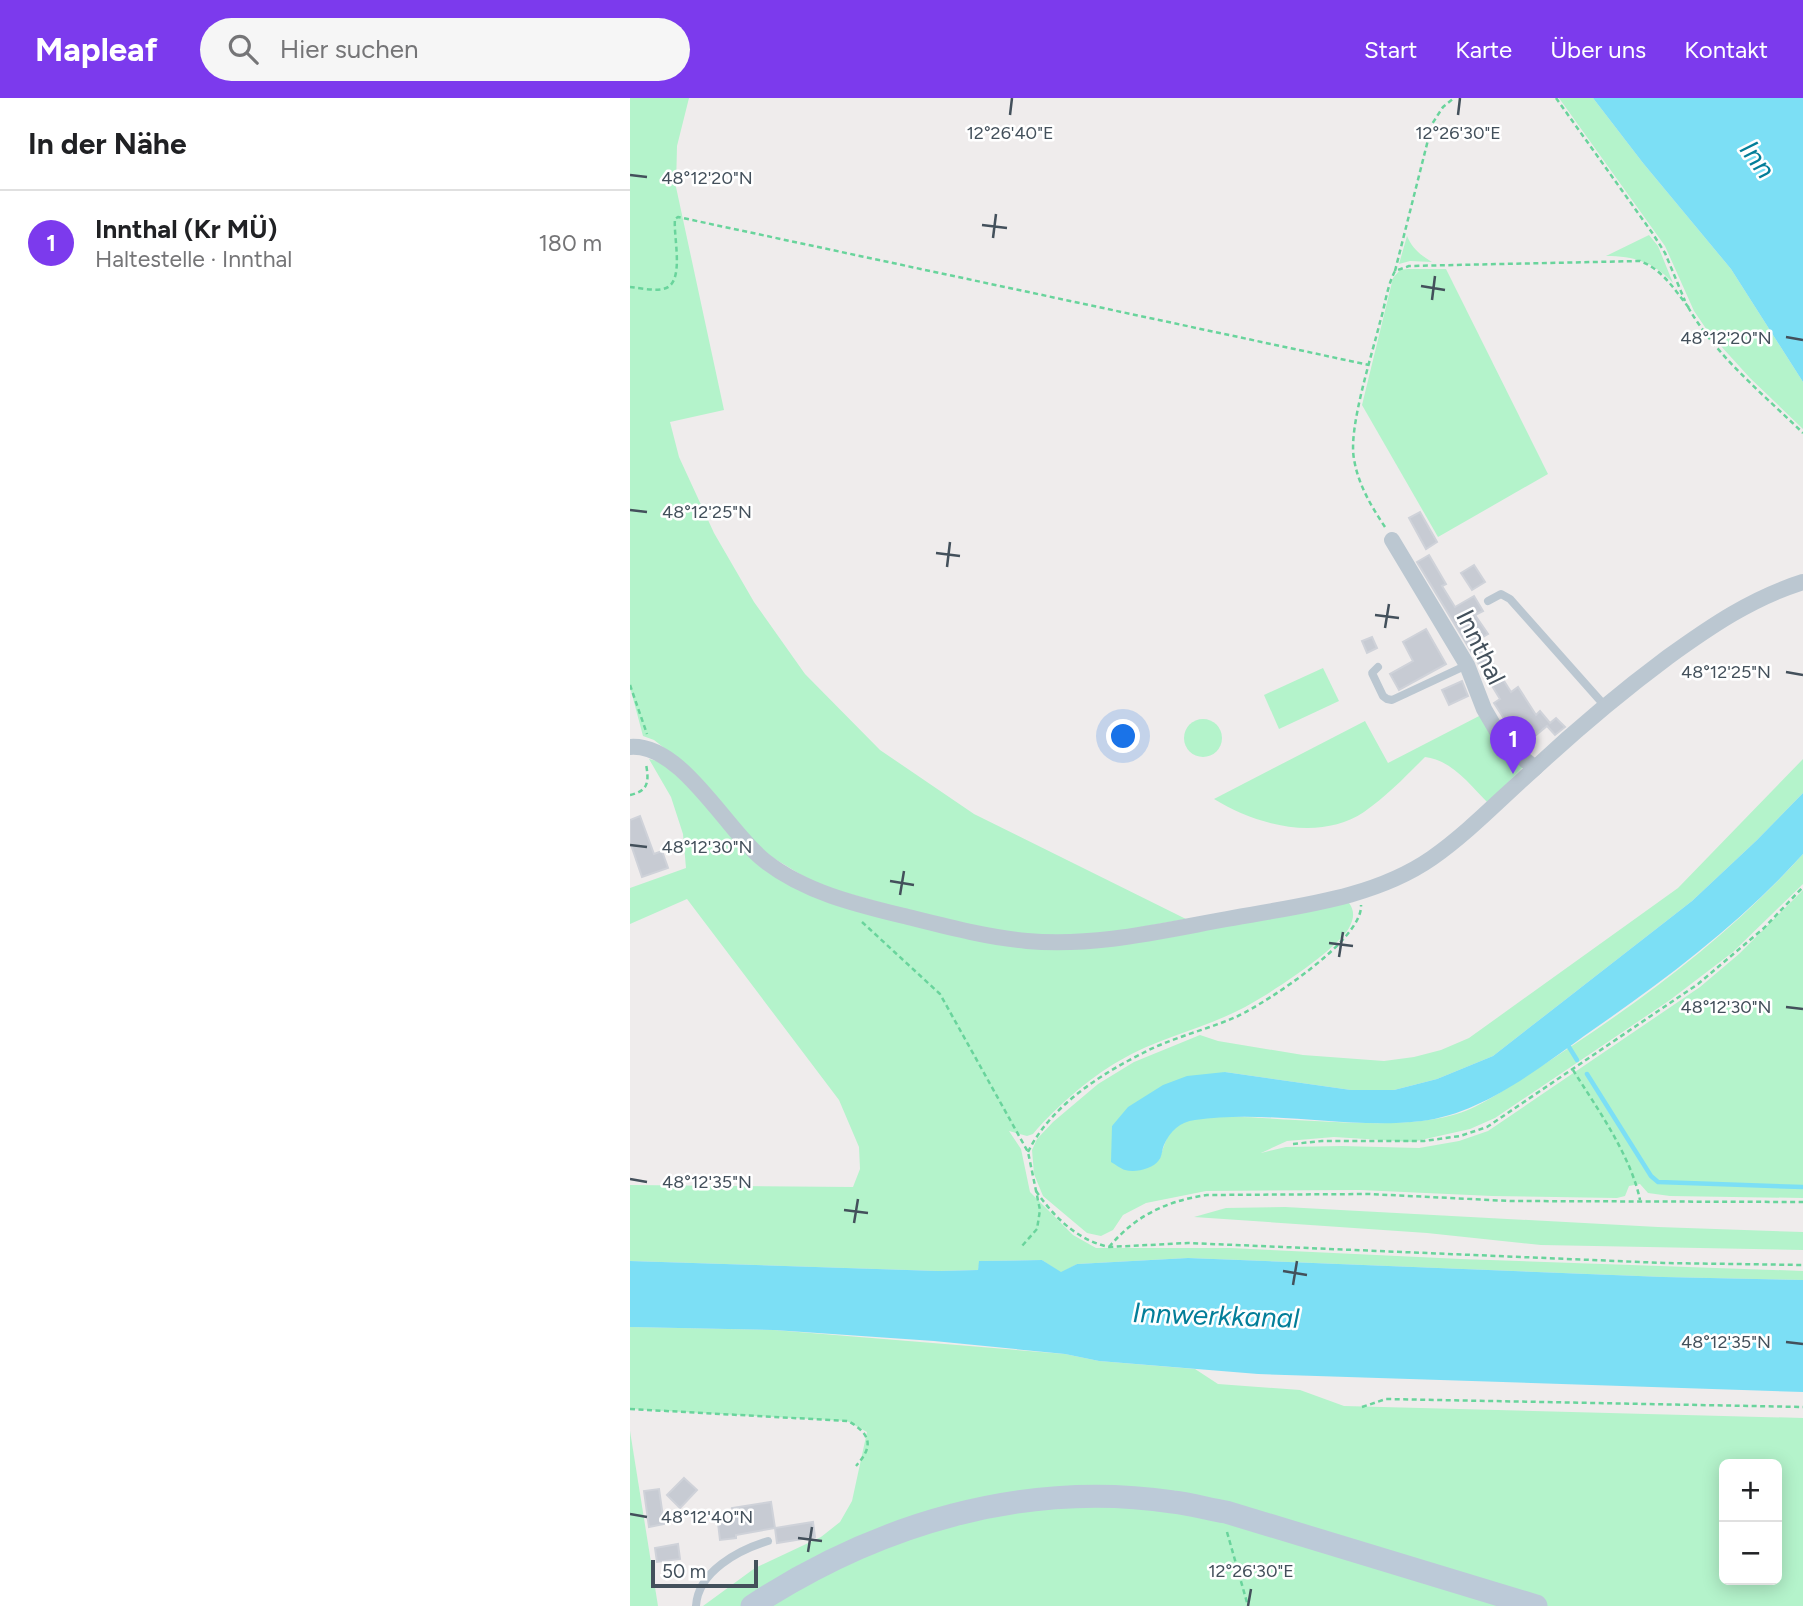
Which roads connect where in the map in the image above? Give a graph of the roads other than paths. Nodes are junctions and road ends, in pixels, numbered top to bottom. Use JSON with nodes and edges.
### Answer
{"nodes":[{"id":1,"x":1392,"y":540,"type":"road end"},
{"id":2,"x":1803,"y":582,"type":"edge"},
{"id":3,"x":1488,"y":601,"type":"dead end"},
{"id":4,"x":1467,"y":665,"type":"junction"},
{"id":5,"x":1378,"y":667,"type":"dead end"},
{"id":6,"x":1605,"y":706,"type":"junction"},
{"id":7,"x":640,"y":747,"type":"edge"},
{"id":8,"x":1535,"y":768,"type":"junction"},
{"id":9,"x":768,"y":1541,"type":"dead end"},
{"id":10,"x":696,"y":1606,"type":"edge"},
{"id":11,"x":752,"y":1606,"type":"edge"},
{"id":12,"x":1536,"y":1606,"type":"edge"}],
"edges":[{"from":1,"to":4,"type":"street","name":"Innthal"},
{"from":2,"to":6,"type":"street"},
{"from":3,"to":6,"type":"lane"},
{"from":4,"to":5,"type":"lane"},
{"from":4,"to":8,"type":"street","name":"Innthal"},
{"from":6,"to":8,"type":"street"},
{"from":7,"to":8,"type":"street"},
{"from":9,"to":10,"type":"lane"},
{"from":11,"to":12,"type":"main road"}]}
